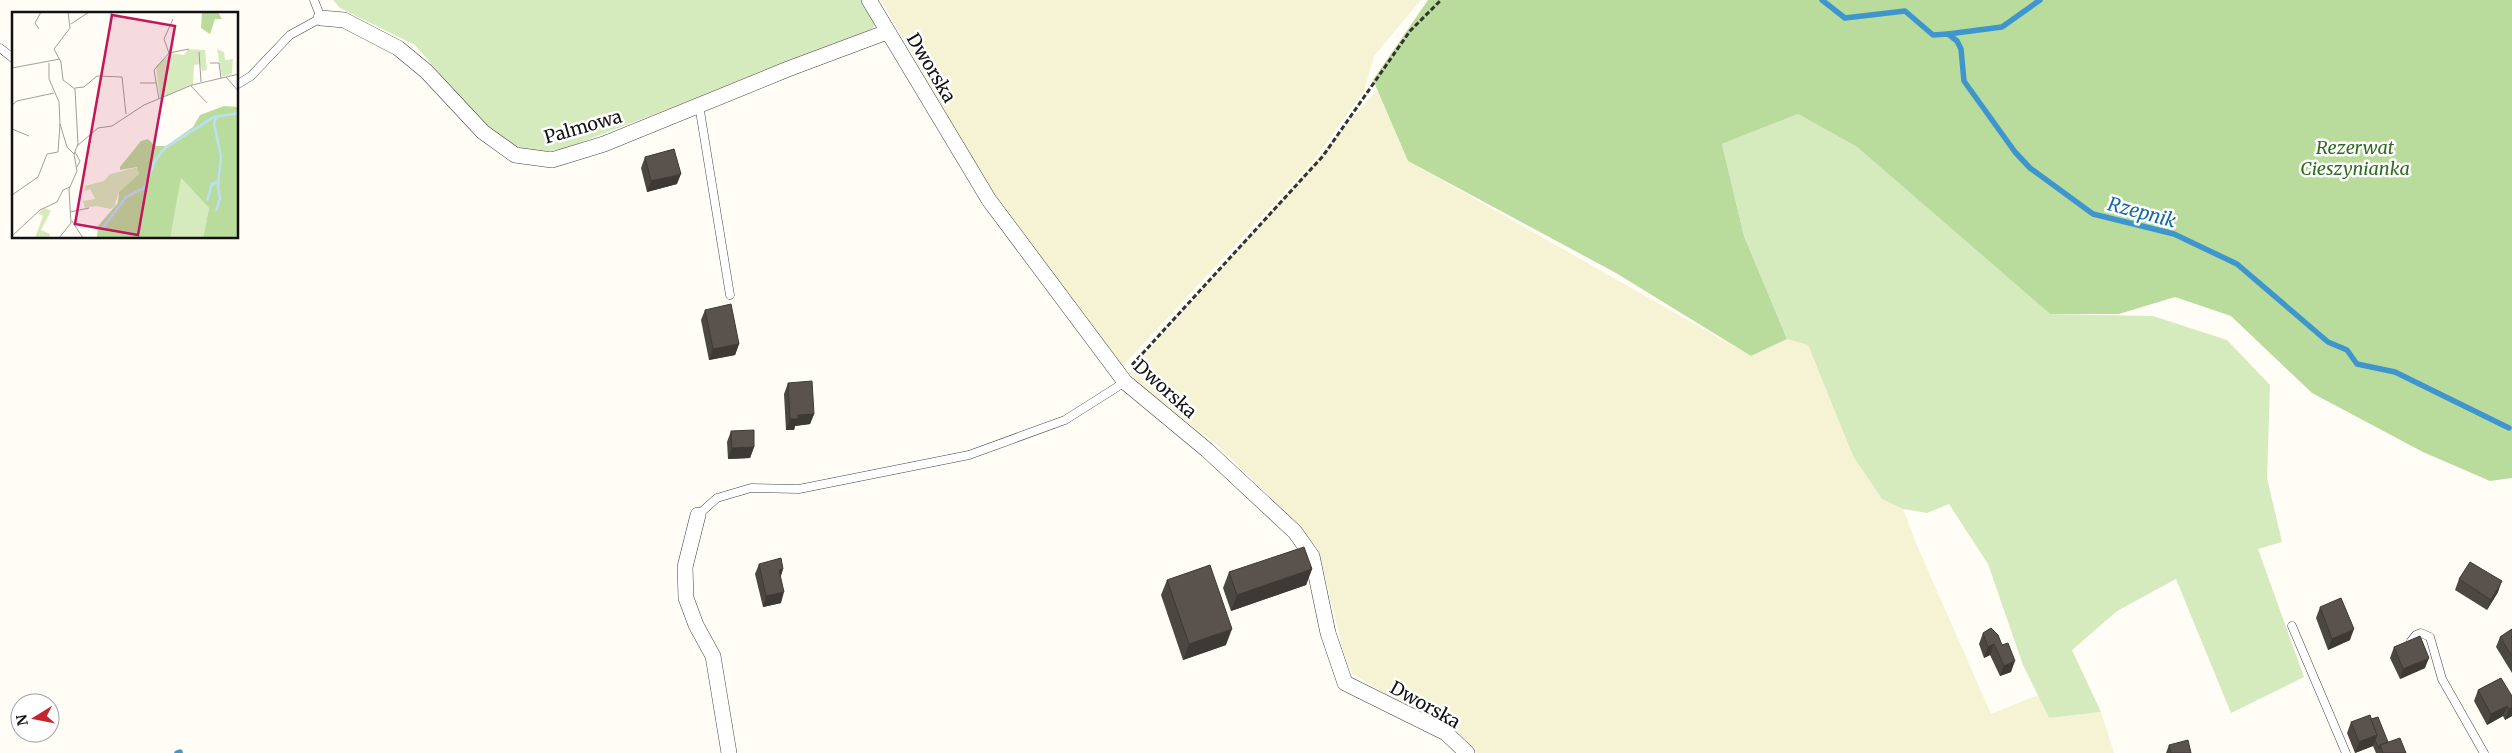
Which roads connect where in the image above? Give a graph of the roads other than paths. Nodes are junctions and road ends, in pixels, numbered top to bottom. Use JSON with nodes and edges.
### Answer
{"nodes":[{"id":1,"x":314,"y":0,"type":"edge"},
{"id":2,"x":869,"y":0,"type":"edge"},
{"id":3,"x":321,"y":18,"type":"junction"},
{"id":4,"x":887,"y":32,"type":"junction"},
{"id":5,"x":0,"y":48,"type":"edge"},
{"id":6,"x":12,"y":57,"type":"edge"},
{"id":7,"x":239,"y":83,"type":"edge"},
{"id":8,"x":699,"y":105,"type":"junction"},
{"id":9,"x":730,"y":295,"type":"dead end"},
{"id":10,"x":1123,"y":379,"type":"junction"},
{"id":11,"x":698,"y":515,"type":"joint"},
{"id":12,"x":2292,"y":626,"type":"dead end"},
{"id":13,"x":2411,"y":641,"type":"edge"},
{"id":14,"x":729,"y":753,"type":"edge"},
{"id":15,"x":1467,"y":753,"type":"edge"},
{"id":16,"x":2346,"y":753,"type":"edge"},
{"id":17,"x":2484,"y":753,"type":"edge"}],
"edges":[{"from":1,"to":3,"type":"lane"},
{"from":2,"to":4,"type":"street","name":"Dworska"},
{"from":3,"to":7,"type":"lane"},
{"from":3,"to":8,"type":"street","name":"Palmowa"},
{"from":4,"to":8,"type":"street","name":"Palmowa"},
{"from":4,"to":10,"type":"street","name":"Dworska"},
{"from":5,"to":6,"type":"lane"},
{"from":8,"to":9,"type":"lane"},
{"from":10,"to":11,"type":"lane"},
{"from":10,"to":15,"type":"street","name":"Dworska"},
{"from":11,"to":14,"type":"street"},
{"from":12,"to":16,"type":"lane"},
{"from":13,"to":17,"type":"lane"}]}
